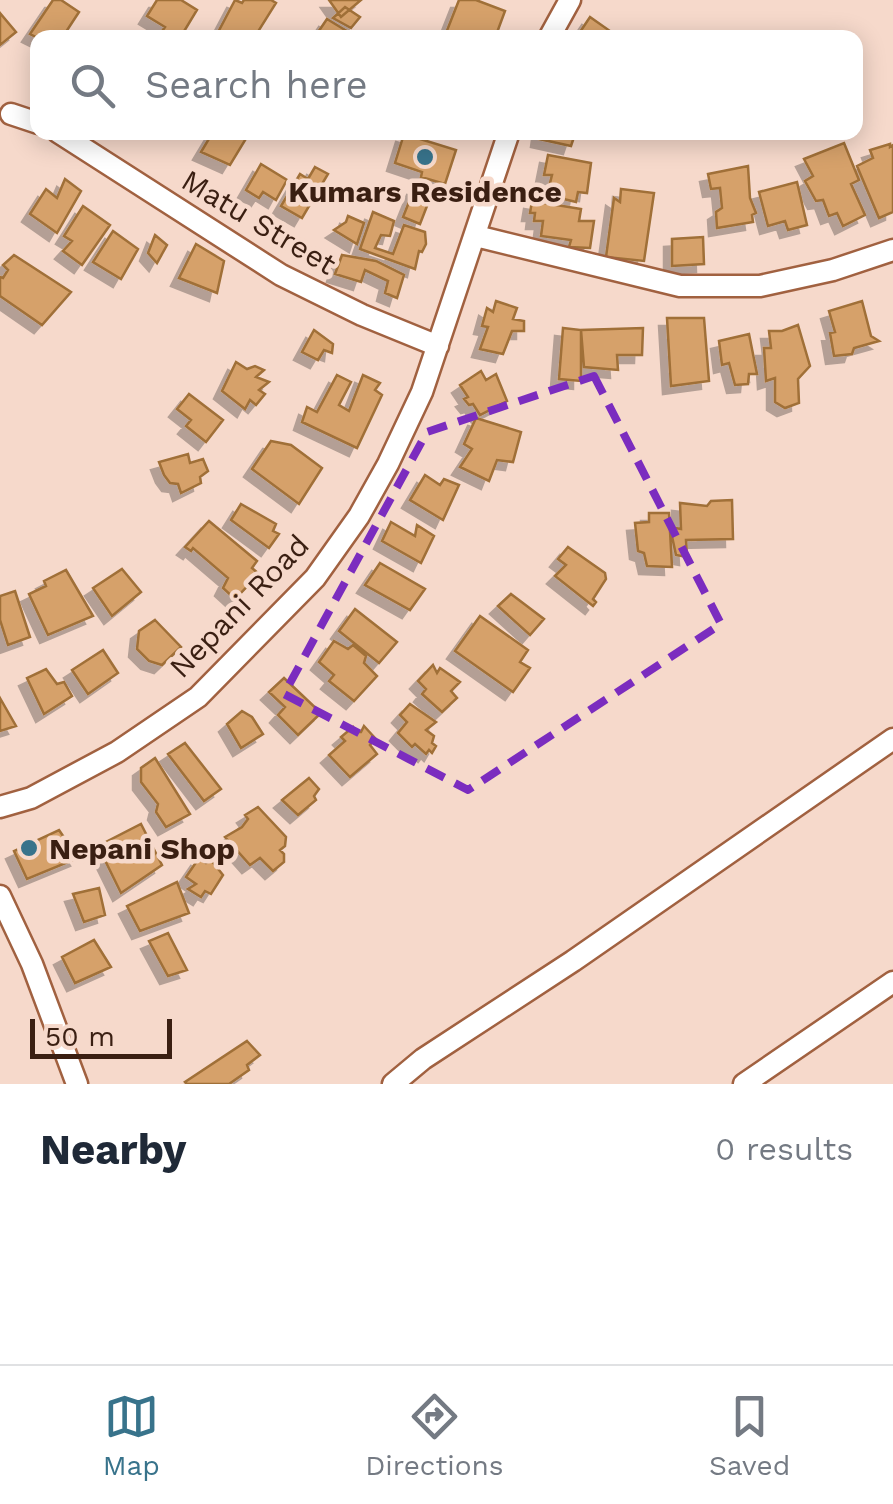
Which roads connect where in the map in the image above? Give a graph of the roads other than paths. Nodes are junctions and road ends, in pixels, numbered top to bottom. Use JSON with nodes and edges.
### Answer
{"nodes":[{"id":1,"x":570,"y":0,"type":"edge"},
{"id":2,"x":553,"y":30,"type":"edge"},
{"id":3,"x":11,"y":114,"type":"dead end"},
{"id":4,"x":30,"y":120,"type":"edge"},
{"id":5,"x":70,"y":140,"type":"edge"},
{"id":6,"x":506,"y":140,"type":"edge"},
{"id":7,"x":476,"y":236,"type":"junction"},
{"id":8,"x":893,"y":250,"type":"edge"},
{"id":9,"x":438,"y":346,"type":"junction"},
{"id":10,"x":893,"y":739,"type":"edge"},
{"id":11,"x":0,"y":807,"type":"edge"},
{"id":12,"x":0,"y":896,"type":"edge"},
{"id":13,"x":893,"y":982,"type":"edge"},
{"id":14,"x":77,"y":1084,"type":"edge"},
{"id":15,"x":393,"y":1084,"type":"edge"},
{"id":16,"x":744,"y":1084,"type":"edge"}],
"edges":[{"from":1,"to":2,"type":"street"},
{"from":3,"to":4,"type":"street"},
{"from":5,"to":9,"type":"street","name":"Matu Street"},
{"from":6,"to":7,"type":"street","name":"Nepani Road"},
{"from":7,"to":8,"type":"street"},
{"from":7,"to":9,"type":"street","name":"Nepani Road"},
{"from":9,"to":11,"type":"street","name":"Nepani Road"},
{"from":10,"to":15,"type":"street"},
{"from":12,"to":14,"type":"street"},
{"from":13,"to":16,"type":"street"}]}
